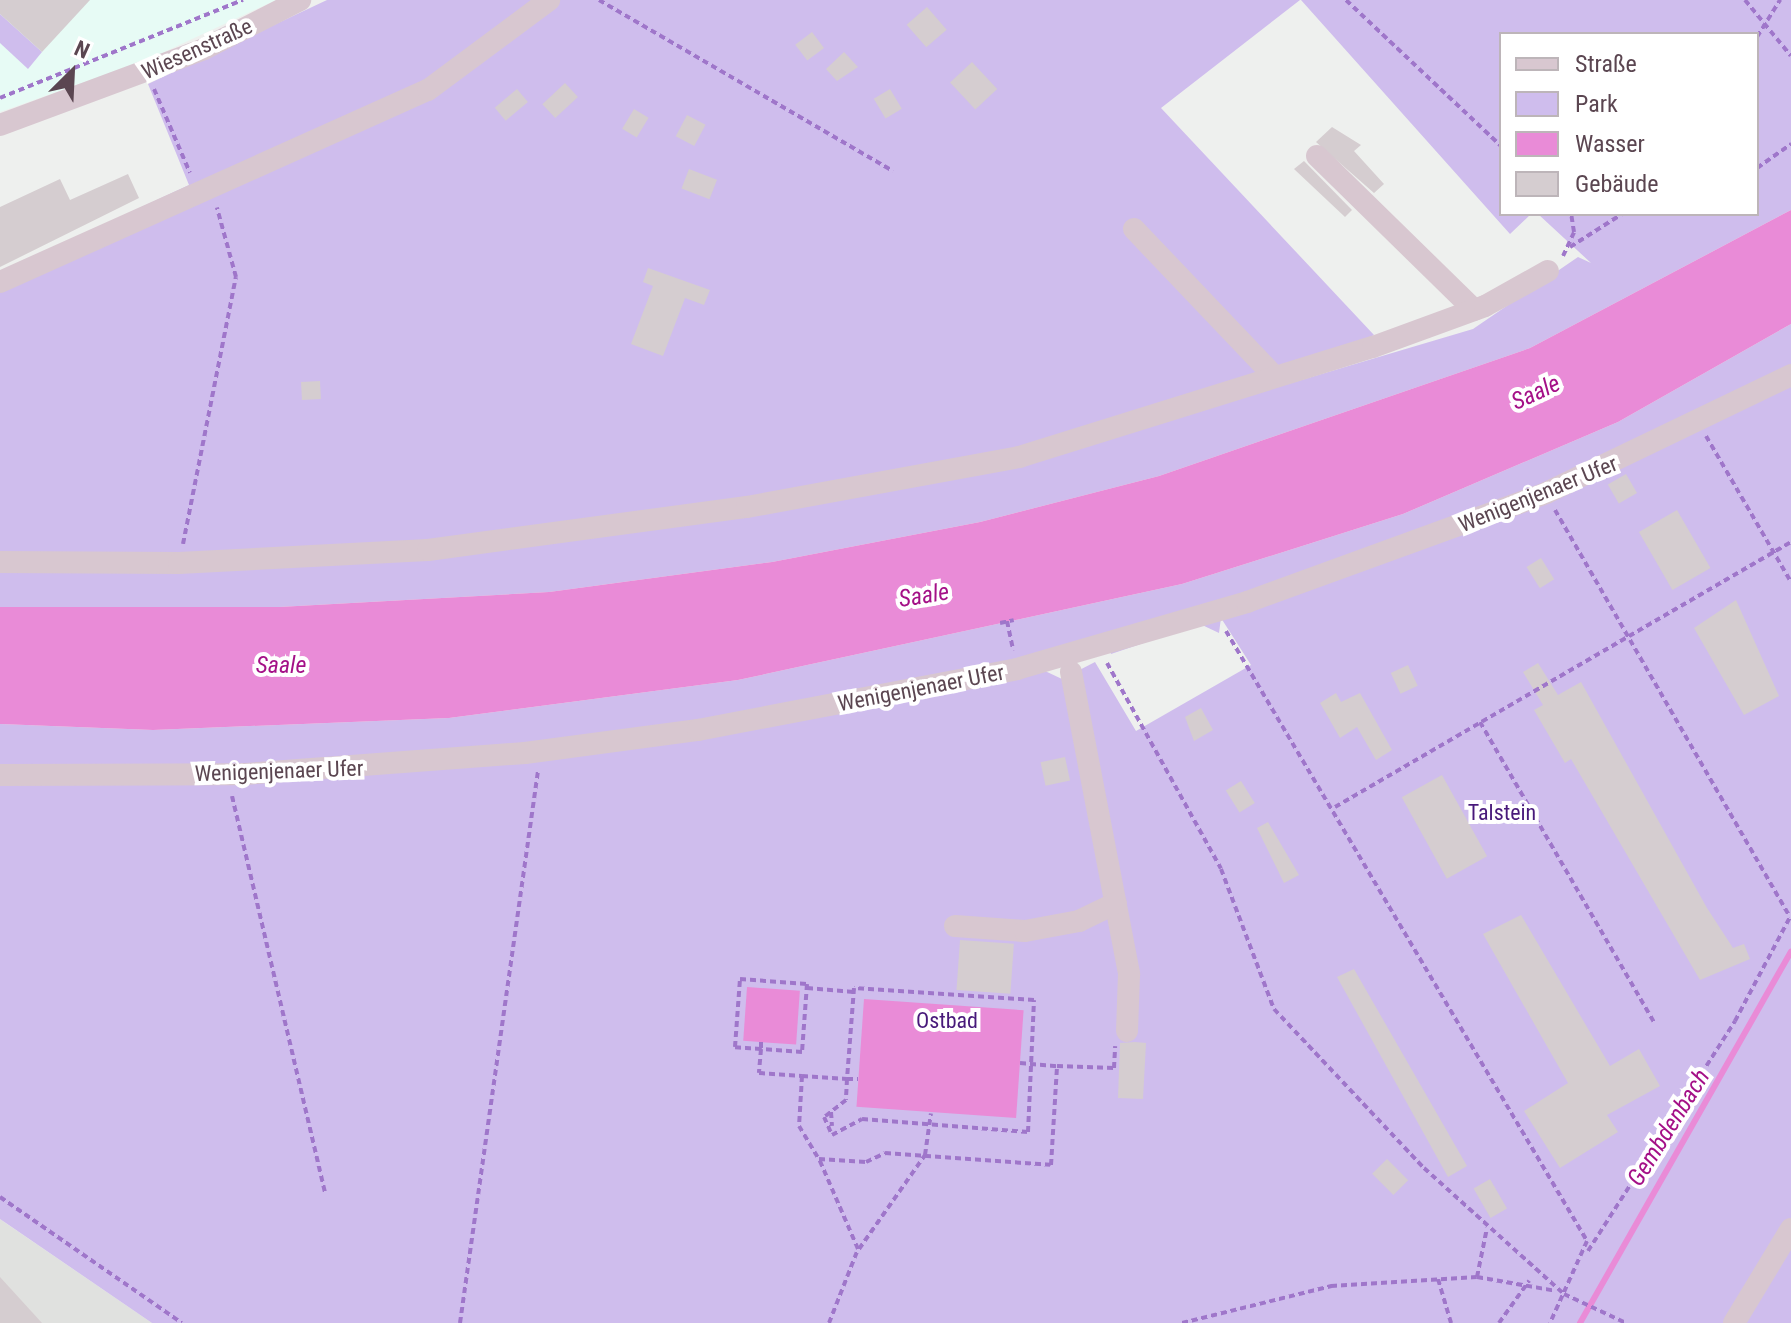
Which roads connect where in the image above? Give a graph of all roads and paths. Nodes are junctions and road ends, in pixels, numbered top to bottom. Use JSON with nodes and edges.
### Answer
{"nodes":[{"id":1,"x":243,"y":0,"type":"edge"},
{"id":2,"x":300,"y":0,"type":"edge"},
{"id":3,"x":549,"y":0,"type":"edge"},
{"id":4,"x":599,"y":0,"type":"edge"},
{"id":5,"x":1346,"y":0,"type":"edge"},
{"id":6,"x":1745,"y":0,"type":"edge"},
{"id":7,"x":1780,"y":0,"type":"edge"},
{"id":8,"x":1763,"y":21,"type":"junction"},
{"id":9,"x":1759,"y":32,"type":"edge"},
{"id":10,"x":1791,"y":56,"type":"edge"},
{"id":11,"x":147,"y":72,"type":"junction"},
{"id":12,"x":0,"y":98,"type":"edge"},
{"id":13,"x":0,"y":125,"type":"edge"},
{"id":14,"x":1499,"y":144,"type":"edge"},
{"id":15,"x":1791,"y":144,"type":"edge"},
{"id":16,"x":1317,"y":156,"type":"dead end"},
{"id":17,"x":1759,"y":167,"type":"edge"},
{"id":18,"x":893,"y":171,"type":"dead end"},
{"id":19,"x":203,"y":186,"type":"junction"},
{"id":20,"x":1571,"y":216,"type":"edge"},
{"id":21,"x":1619,"y":216,"type":"edge"},
{"id":22,"x":1134,"y":229,"type":"dead end"},
{"id":23,"x":1570,"y":247,"type":"junction"},
{"id":24,"x":1548,"y":271,"type":"joint"},
{"id":25,"x":0,"y":282,"type":"edge"},
{"id":26,"x":1474,"y":310,"type":"junction"},
{"id":27,"x":1273,"y":375,"type":"junction"},
{"id":28,"x":1791,"y":375,"type":"edge"},
{"id":29,"x":1699,"y":424,"type":"junction"},
{"id":30,"x":1546,"y":493,"type":"junction"},
{"id":31,"x":1791,"y":542,"type":"edge"},
{"id":32,"x":1774,"y":552,"type":"junction"},
{"id":33,"x":0,"y":562,"type":"edge"},
{"id":34,"x":179,"y":563,"type":"junction"},
{"id":35,"x":1791,"y":582,"type":"edge"},
{"id":36,"x":1000,"y":623,"type":"dead end"},
{"id":37,"x":1224,"y":625,"type":"dead end"},
{"id":38,"x":1624,"y":637,"type":"junction"},
{"id":39,"x":1099,"y":647,"type":"junction"},
{"id":40,"x":1017,"y":669,"type":"junction"},
{"id":41,"x":1071,"y":672,"type":"dead end"},
{"id":42,"x":1480,"y":722,"type":"junction"},
{"id":43,"x":540,"y":751,"type":"junction"},
{"id":44,"x":227,"y":774,"type":"junction"},
{"id":45,"x":0,"y":775,"type":"edge"},
{"id":46,"x":1335,"y":807,"type":"junction"},
{"id":47,"x":1116,"y":903,"type":"junction"},
{"id":48,"x":1790,"y":916,"type":"edge"},
{"id":49,"x":955,"y":926,"type":"dead end"},
{"id":50,"x":807,"y":988,"type":"junction"},
{"id":51,"x":854,"y":992,"type":"junction"},
{"id":52,"x":1654,"y":1022,"type":"dead end"},
{"id":53,"x":1127,"y":1031,"type":"joint"},
{"id":54,"x":761,"y":1046,"type":"junction"},
{"id":55,"x":1020,"y":1063,"type":"dead end"},
{"id":56,"x":1030,"y":1064,"type":"junction"},
{"id":57,"x":1057,"y":1066,"type":"junction"},
{"id":58,"x":802,"y":1076,"type":"junction"},
{"id":59,"x":847,"y":1079,"type":"junction"},
{"id":60,"x":858,"y":1079,"type":"dead end"},
{"id":61,"x":831,"y":1112,"type":"junction"},
{"id":62,"x":931,"y":1113,"type":"dead end"},
{"id":63,"x":832,"y":1126,"type":"dead end"},
{"id":64,"x":929,"y":1126,"type":"junction"},
{"id":65,"x":925,"y":1155,"type":"junction"},
{"id":66,"x":819,"y":1159,"type":"junction"},
{"id":67,"x":325,"y":1193,"type":"dead end"},
{"id":68,"x":0,"y":1197,"type":"edge"},
{"id":69,"x":1488,"y":1227,"type":"junction"},
{"id":70,"x":1791,"y":1229,"type":"edge"},
{"id":71,"x":858,"y":1249,"type":"junction"},
{"id":72,"x":1585,"y":1254,"type":"junction"},
{"id":73,"x":1477,"y":1277,"type":"junction"},
{"id":74,"x":1438,"y":1279,"type":"junction"},
{"id":75,"x":1529,"y":1281,"type":"junction"},
{"id":76,"x":1565,"y":1295,"type":"junction"},
{"id":77,"x":182,"y":1323,"type":"edge"},
{"id":78,"x":460,"y":1323,"type":"edge"},
{"id":79,"x":829,"y":1323,"type":"edge"},
{"id":80,"x":1182,"y":1323,"type":"edge"},
{"id":81,"x":1451,"y":1323,"type":"edge"},
{"id":82,"x":1499,"y":1323,"type":"edge"},
{"id":83,"x":1550,"y":1323,"type":"edge"},
{"id":84,"x":1626,"y":1323,"type":"edge"},
{"id":85,"x":1734,"y":1323,"type":"edge"}],
"edges":[{"from":1,"to":12,"type":"path"},
{"from":2,"to":11,"type":"street","name":"Wiesenstraße"},
{"from":3,"to":19,"type":"street"},
{"from":4,"to":18,"type":"path"},
{"from":5,"to":14,"type":"path"},
{"from":6,"to":8,"type":"path"},
{"from":7,"to":8,"type":"path"},
{"from":8,"to":9,"type":"path"},
{"from":8,"to":10,"type":"path"},
{"from":11,"to":13,"type":"street","name":"Wiesenstraße"},
{"from":11,"to":19,"type":"path"},
{"from":15,"to":17,"type":"path"},
{"from":16,"to":26,"type":"street"},
{"from":19,"to":25,"type":"street"},
{"from":19,"to":34,"type":"path"},
{"from":20,"to":23,"type":"path"},
{"from":21,"to":23,"type":"path"},
{"from":22,"to":27,"type":"street"},
{"from":23,"to":24,"type":"path"},
{"from":24,"to":26,"type":"street"},
{"from":26,"to":27,"type":"street"},
{"from":27,"to":34,"type":"street"},
{"from":28,"to":29,"type":"street","name":"Wenigenjenaer Ufer"},
{"from":29,"to":30,"type":"street","name":"Wenigenjenaer Ufer"},
{"from":29,"to":32,"type":"path"},
{"from":30,"to":38,"type":"path"},
{"from":30,"to":39,"type":"street","name":"Wenigenjenaer Ufer"},
{"from":31,"to":32,"type":"path"},
{"from":32,"to":35,"type":"path"},
{"from":32,"to":38,"type":"path"},
{"from":33,"to":34,"type":"street"},
{"from":36,"to":40,"type":"path"},
{"from":37,"to":46,"type":"path"},
{"from":38,"to":42,"type":"path"},
{"from":38,"to":48,"type":"path"},
{"from":39,"to":40,"type":"street","name":"Wenigenjenaer Ufer"},
{"from":39,"to":69,"type":"path"},
{"from":40,"to":43,"type":"street","name":"Wenigenjenaer Ufer"},
{"from":41,"to":47,"type":"street"},
{"from":42,"to":46,"type":"path"},
{"from":42,"to":52,"type":"path"},
{"from":43,"to":44,"type":"street","name":"Wenigenjenaer Ufer"},
{"from":43,"to":78,"type":"path"},
{"from":44,"to":45,"type":"street","name":"Wenigenjenaer Ufer"},
{"from":44,"to":67,"type":"path"},
{"from":46,"to":72,"type":"path"},
{"from":47,"to":49,"type":"street"},
{"from":47,"to":53,"type":"street"},
{"from":48,"to":72,"type":"path"},
{"from":50,"to":51,"type":"path"},
{"from":50,"to":54,"type":"path"},
{"from":50,"to":54,"type":"path"},
{"from":51,"to":56,"type":"path"},
{"from":51,"to":59,"type":"path"},
{"from":53,"to":57,"type":"path"},
{"from":54,"to":58,"type":"path"},
{"from":55,"to":56,"type":"path"},
{"from":56,"to":57,"type":"path"},
{"from":56,"to":64,"type":"path"},
{"from":57,"to":65,"type":"path"},
{"from":58,"to":59,"type":"path"},
{"from":58,"to":66,"type":"path"},
{"from":59,"to":60,"type":"path"},
{"from":59,"to":61,"type":"path"},
{"from":61,"to":63,"type":"path"},
{"from":61,"to":64,"type":"path"},
{"from":62,"to":64,"type":"path"},
{"from":64,"to":65,"type":"path"},
{"from":65,"to":66,"type":"path"},
{"from":65,"to":71,"type":"path"},
{"from":66,"to":71,"type":"path"},
{"from":68,"to":77,"type":"path"},
{"from":69,"to":73,"type":"path"},
{"from":69,"to":76,"type":"path"},
{"from":70,"to":85,"type":"street"},
{"from":71,"to":79,"type":"path"},
{"from":72,"to":76,"type":"path"},
{"from":73,"to":74,"type":"path"},
{"from":73,"to":75,"type":"path"},
{"from":74,"to":80,"type":"path"},
{"from":74,"to":81,"type":"path"},
{"from":75,"to":76,"type":"path"},
{"from":75,"to":82,"type":"path"},
{"from":76,"to":83,"type":"path"},
{"from":76,"to":84,"type":"path"}]}
